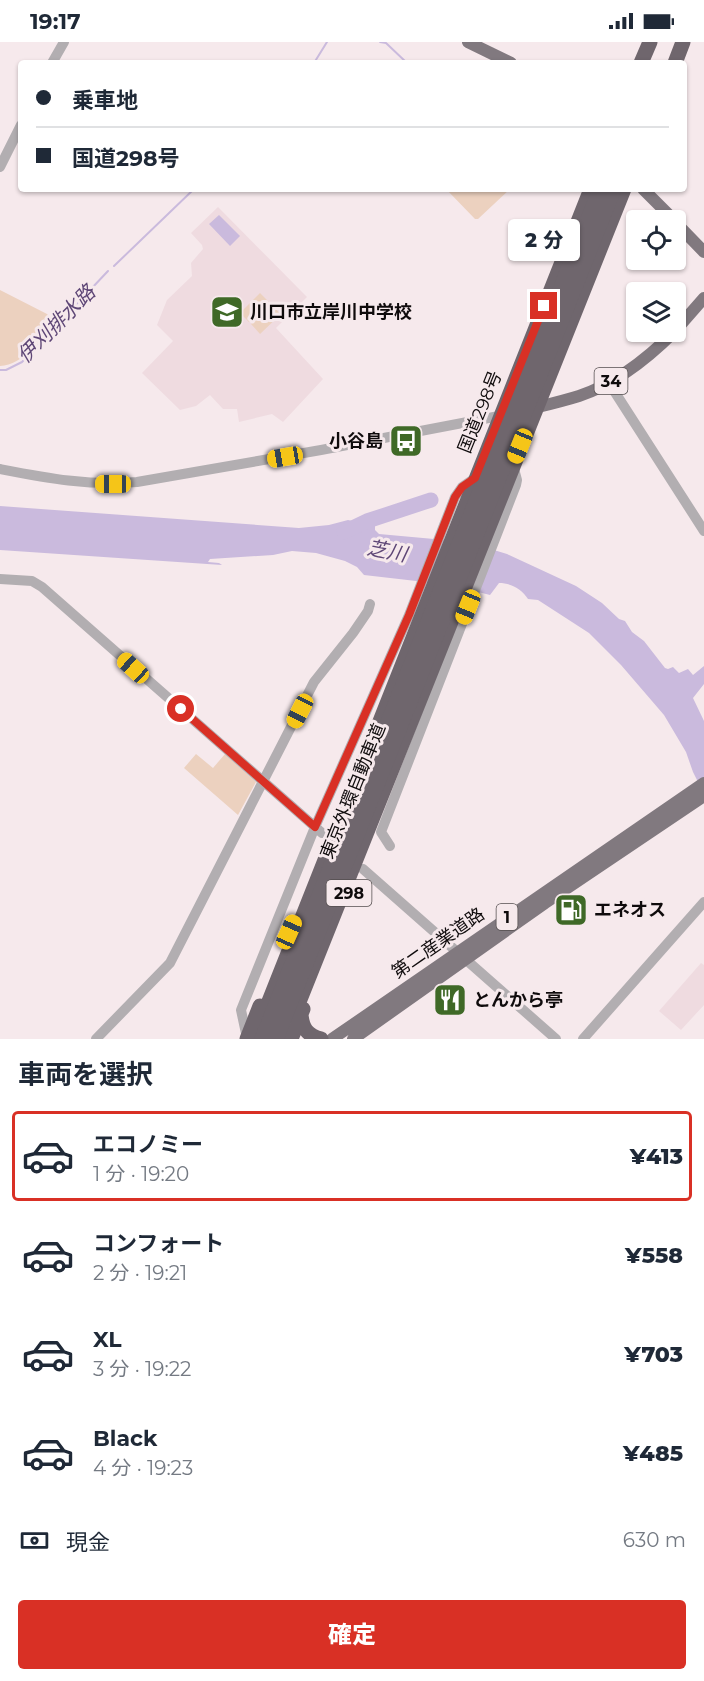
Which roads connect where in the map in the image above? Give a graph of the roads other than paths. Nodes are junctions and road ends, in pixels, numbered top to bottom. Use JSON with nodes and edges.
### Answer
{"nodes":[{"id":1,"x":64,"y":42,"type":"edge"},
{"id":2,"x":468,"y":42,"type":"edge"},
{"id":3,"x":650,"y":42,"type":"edge"},
{"id":4,"x":658,"y":42,"type":"edge"},
{"id":5,"x":673,"y":42,"type":"edge"},
{"id":6,"x":683,"y":42,"type":"edge"},
{"id":7,"x":54,"y":60,"type":"edge"},
{"id":8,"x":505,"y":60,"type":"edge"},
{"id":9,"x":642,"y":60,"type":"edge"},
{"id":10,"x":651,"y":60,"type":"edge"},
{"id":11,"x":666,"y":60,"type":"edge"},
{"id":12,"x":676,"y":60,"type":"edge"},
{"id":13,"x":18,"y":131,"type":"edge"},
{"id":14,"x":0,"y":168,"type":"edge"},
{"id":15,"x":590,"y":192,"type":"edge"},
{"id":16,"x":599,"y":192,"type":"edge"},
{"id":17,"x":613,"y":192,"type":"edge"},
{"id":18,"x":623,"y":192,"type":"edge"},
{"id":19,"x":646,"y":192,"type":"edge"},
{"id":20,"x":663,"y":210,"type":"edge"},
{"id":21,"x":686,"y":233,"type":"edge"},
{"id":22,"x":704,"y":252,"type":"edge"},
{"id":23,"x":704,"y":298,"type":"edge"},
{"id":24,"x":686,"y":318,"type":"edge"},
{"id":25,"x":663,"y":342,"type":"edge"},
{"id":26,"x":609,"y":383,"type":"junction"},
{"id":27,"x":536,"y":407,"type":"junction"},
{"id":28,"x":499,"y":416,"type":"junction"},
{"id":29,"x":0,"y":469,"type":"edge"},
{"id":30,"x":704,"y":531,"type":"edge"},
{"id":31,"x":0,"y":579,"type":"edge"},
{"id":32,"x":370,"y":604,"type":"dead end"},
{"id":33,"x":414,"y":616,"type":"junction"},
{"id":34,"x":455,"y":625,"type":"junction"},
{"id":35,"x":264,"y":782,"type":"junction"},
{"id":36,"x":704,"y":783,"type":"edge"},
{"id":37,"x":704,"y":796,"type":"edge"},
{"id":38,"x":687,"y":799,"type":"junction"},
{"id":39,"x":342,"y":814,"type":"junction"},
{"id":40,"x":319,"y":830,"type":"junction"},
{"id":41,"x":390,"y":846,"type":"dead end"},
{"id":42,"x":363,"y":870,"type":"dead end"},
{"id":43,"x":704,"y":902,"type":"edge"},
{"id":44,"x":461,"y":955,"type":"junction"},
{"id":45,"x":297,"y":1015,"type":"junction"},
{"id":46,"x":262,"y":1019,"type":"dead end"},
{"id":47,"x":96,"y":1039,"type":"edge"},
{"id":48,"x":247,"y":1039,"type":"edge"},
{"id":49,"x":262,"y":1039,"type":"edge"},
{"id":50,"x":276,"y":1039,"type":"edge"},
{"id":51,"x":291,"y":1039,"type":"edge"},
{"id":52,"x":321,"y":1039,"type":"edge"},
{"id":53,"x":331,"y":1039,"type":"edge"},
{"id":54,"x":353,"y":1039,"type":"edge"},
{"id":55,"x":556,"y":1039,"type":"edge"},
{"id":56,"x":583,"y":1039,"type":"edge"}],
"edges":[{"from":1,"to":7,"type":"street"},
{"from":2,"to":8,"type":"main road"},
{"from":3,"to":9,"type":"highway"},
{"from":4,"to":10,"type":"highway"},
{"from":5,"to":11,"type":"highway"},
{"from":6,"to":12,"type":"highway"},
{"from":13,"to":14,"type":"street"},
{"from":15,"to":28,"type":"highway","name":"国道298号","number":"298"},
{"from":16,"to":49,"type":"highway","name":"東京外環自動車道","bridge":true},
{"from":17,"to":50,"type":"highway","name":"東京外環自動車道","bridge":true},
{"from":18,"to":27,"type":"highway","number":"298"},
{"from":19,"to":20,"type":"main road"},
{"from":21,"to":22,"type":"main road"},
{"from":23,"to":24,"type":"main road","number":"34"},
{"from":25,"to":26,"type":"main road","number":"34"},
{"from":26,"to":27,"type":"main road","number":"34"},
{"from":26,"to":30,"type":"street"},
{"from":27,"to":28,"type":"main road","number":"34"},
{"from":27,"to":34,"type":"highway","number":"298"},
{"from":28,"to":29,"type":"street"},
{"from":28,"to":33,"type":"highway","name":"国道298号","number":"298"},
{"from":31,"to":35,"type":"street"},
{"from":32,"to":35,"type":"street"},
{"from":33,"to":39,"type":"highway","name":"国道298号","number":"298"},
{"from":33,"to":40,"type":"street"},
{"from":34,"to":41,"type":"street"},
{"from":34,"to":45,"type":"highway","number":"298"},
{"from":35,"to":40,"type":"street"},
{"from":35,"to":47,"type":"street"},
{"from":36,"to":38,"type":"main road","name":"第二産業道路","number":"1"},
{"from":37,"to":38,"type":"main road","name":"第二産業道路","number":"1"},
{"from":38,"to":44,"type":"main road","name":"第二産業道路","number":"1"},
{"from":39,"to":46,"type":"highway","name":"国道298号","number":"298"},
{"from":39,"to":48,"type":"highway","number":"298"},
{"from":40,"to":48,"type":"street"},
{"from":42,"to":44,"type":"street"},
{"from":43,"to":56,"type":"street"},
{"from":44,"to":53,"type":"main road","name":"第二産業道路","number":"1"},
{"from":44,"to":54,"type":"main road","name":"第二産業道路","number":"1"},
{"from":44,"to":55,"type":"street"},
{"from":45,"to":51,"type":"highway","number":"298"},
{"from":45,"to":52,"type":"highway"}]}
